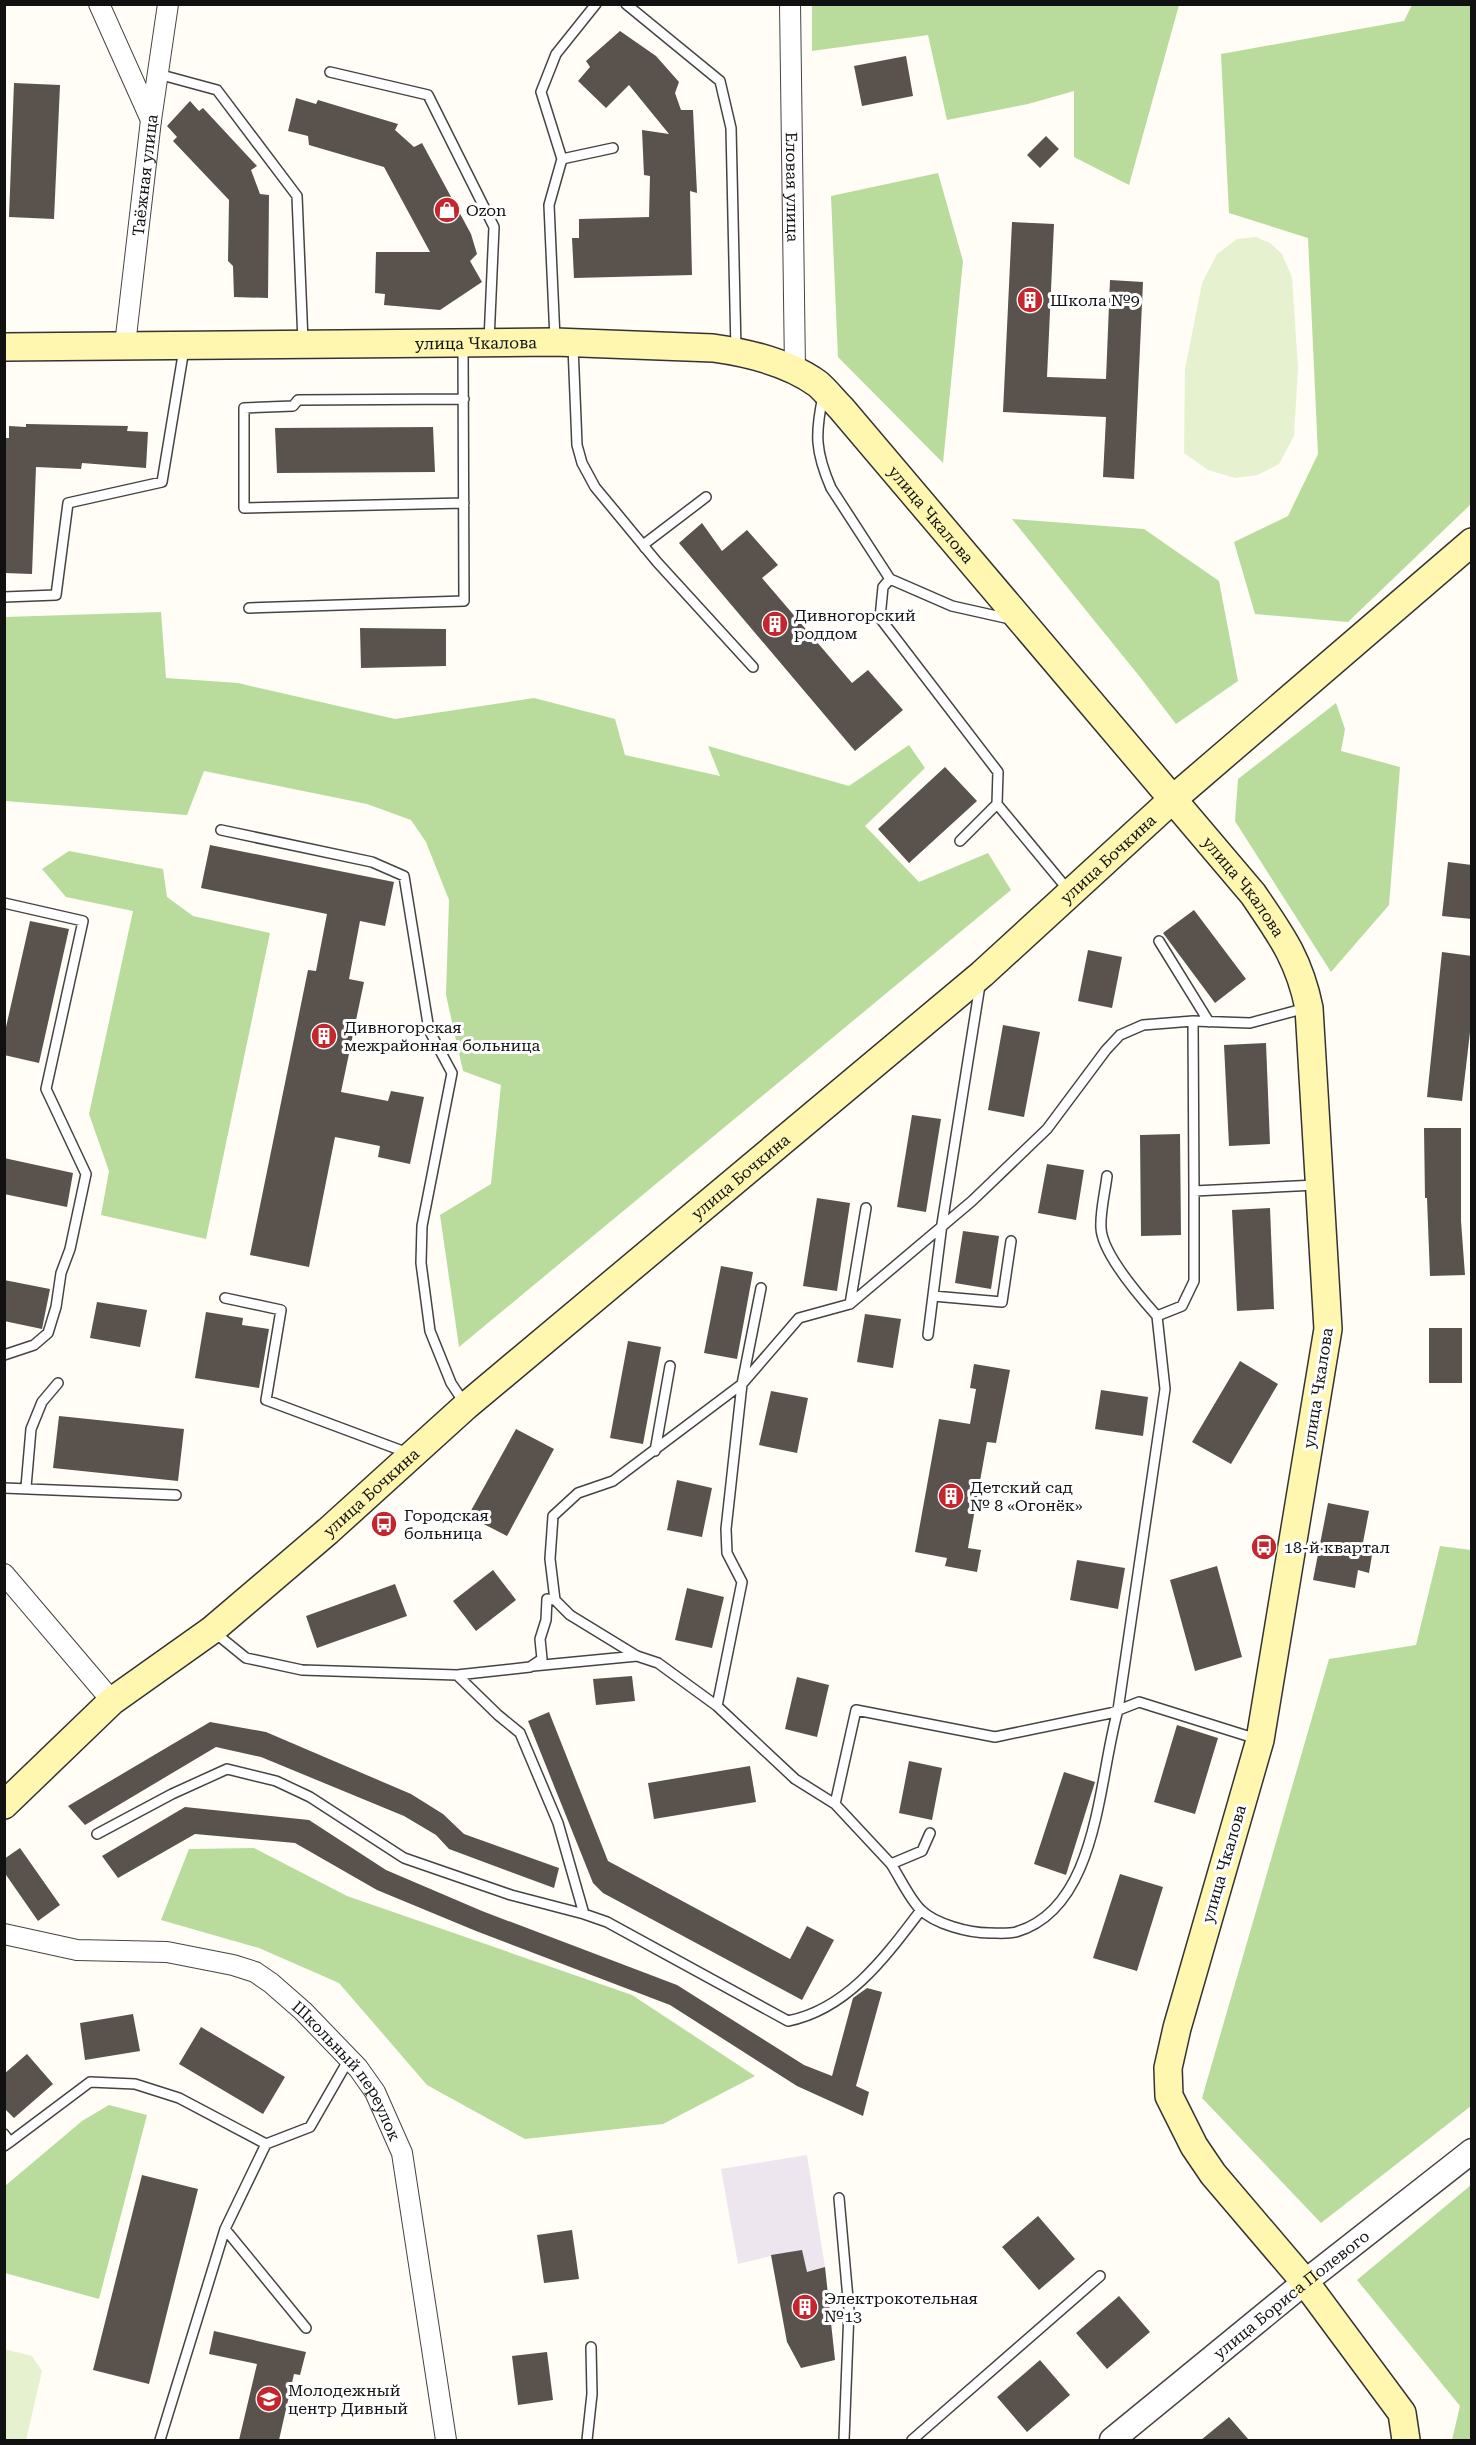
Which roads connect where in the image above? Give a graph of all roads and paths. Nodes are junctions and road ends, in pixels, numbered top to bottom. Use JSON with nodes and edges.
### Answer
{"nodes":[{"id":1,"x":99,"y":4,"type":"edge"},
{"id":2,"x":168,"y":4,"type":"edge"},
{"id":3,"x":596,"y":4,"type":"edge"},
{"id":4,"x":627,"y":4,"type":"edge"},
{"id":5,"x":790,"y":4,"type":"edge"},
{"id":6,"x":330,"y":72,"type":"dead end"},
{"id":7,"x":158,"y":74,"type":"junction"},
{"id":8,"x":151,"y":120,"type":"junction"},
{"id":9,"x":613,"y":148,"type":"dead end"},
{"id":10,"x":562,"y":159,"type":"junction"},
{"id":11,"x":564,"y":342,"type":"junction"},
{"id":12,"x":476,"y":343,"type":"junction"},
{"id":13,"x":303,"y":344,"type":"junction"},
{"id":14,"x":125,"y":345,"type":"junction"},
{"id":15,"x":4,"y":347,"type":"edge"},
{"id":16,"x":184,"y":347,"type":"junction"},
{"id":17,"x":736,"y":351,"type":"junction"},
{"id":18,"x":795,"y":370,"type":"junction"},
{"id":19,"x":824,"y":390,"type":"junction"},
{"id":20,"x":464,"y":399,"type":"junction"},
{"id":21,"x":706,"y":497,"type":"dead end"},
{"id":22,"x":464,"y":503,"type":"junction"},
{"id":23,"x":1472,"y":542,"type":"edge"},
{"id":24,"x":643,"y":545,"type":"junction"},
{"id":25,"x":890,"y":579,"type":"junction"},
{"id":26,"x":4,"y":597,"type":"edge"},
{"id":27,"x":249,"y":608,"type":"dead end"},
{"id":28,"x":1021,"y":621,"type":"junction"},
{"id":29,"x":753,"y":667,"type":"dead end"},
{"id":30,"x":1173,"y":799,"type":"junction"},
{"id":31,"x":997,"y":804,"type":"junction"},
{"id":32,"x":221,"y":830,"type":"dead end"},
{"id":33,"x":960,"y":841,"type":"dead end"},
{"id":34,"x":1070,"y":892,"type":"junction"},
{"id":35,"x":4,"y":903,"type":"edge"},
{"id":36,"x":1159,"y":941,"type":"dead end"},
{"id":37,"x":982,"y":974,"type":"junction"},
{"id":38,"x":1309,"y":1008,"type":"junction"},
{"id":39,"x":1193,"y":1022,"type":"junction"},
{"id":40,"x":1209,"y":1022,"type":"junction"},
{"id":41,"x":1107,"y":1176,"type":"dead end"},
{"id":42,"x":1320,"y":1185,"type":"junction"},
{"id":43,"x":1194,"y":1191,"type":"junction"},
{"id":44,"x":866,"y":1208,"type":"dead end"},
{"id":45,"x":942,"y":1224,"type":"junction"},
{"id":46,"x":1011,"y":1241,"type":"dead end"},
{"id":47,"x":761,"y":1288,"type":"dead end"},
{"id":48,"x":933,"y":1296,"type":"junction"},
{"id":49,"x":225,"y":1298,"type":"dead end"},
{"id":50,"x":850,"y":1304,"type":"junction"},
{"id":51,"x":1157,"y":1316,"type":"junction"},
{"id":52,"x":928,"y":1335,"type":"dead end"},
{"id":53,"x":4,"y":1355,"type":"edge"},
{"id":54,"x":670,"y":1366,"type":"dead end"},
{"id":55,"x":58,"y":1383,"type":"dead end"},
{"id":56,"x":742,"y":1384,"type":"junction"},
{"id":57,"x":466,"y":1406,"type":"junction"},
{"id":58,"x":655,"y":1451,"type":"junction"},
{"id":59,"x":411,"y":1455,"type":"junction"},
{"id":60,"x":26,"y":1487,"type":"junction"},
{"id":61,"x":4,"y":1488,"type":"edge"},
{"id":62,"x":176,"y":1495,"type":"dead end"},
{"id":63,"x":4,"y":1574,"type":"edge"},
{"id":64,"x":555,"y":1600,"type":"junction"},
{"id":65,"x":212,"y":1630,"type":"junction"},
{"id":66,"x":637,"y":1656,"type":"junction"},
{"id":67,"x":530,"y":1667,"type":"junction"},
{"id":68,"x":457,"y":1675,"type":"junction"},
{"id":69,"x":112,"y":1701,"type":"junction"},
{"id":70,"x":717,"y":1706,"type":"junction"},
{"id":71,"x":1118,"y":1710,"type":"junction"},
{"id":72,"x":1260,"y":1740,"type":"junction"},
{"id":73,"x":835,"y":1804,"type":"junction"},
{"id":74,"x":4,"y":1805,"type":"edge"},
{"id":75,"x":930,"y":1833,"type":"dead end"},
{"id":76,"x":97,"y":1834,"type":"dead end"},
{"id":77,"x":891,"y":1864,"type":"junction"},
{"id":78,"x":921,"y":1910,"type":"junction"},
{"id":79,"x":584,"y":1914,"type":"junction"},
{"id":80,"x":4,"y":1934,"type":"edge"},
{"id":81,"x":349,"y":2059,"type":"junction"},
{"id":82,"x":6,"y":2141,"type":"edge"},
{"id":83,"x":266,"y":2144,"type":"junction"},
{"id":84,"x":1472,"y":2151,"type":"edge"},
{"id":85,"x":839,"y":2198,"type":"dead end"},
{"id":86,"x":225,"y":2229,"type":"junction"},
{"id":87,"x":1100,"y":2276,"type":"dead end"},
{"id":88,"x":1305,"y":2282,"type":"junction"},
{"id":89,"x":306,"y":2328,"type":"dead end"},
{"id":90,"x":591,"y":2347,"type":"dead end"},
{"id":91,"x":160,"y":2440,"type":"edge"},
{"id":92,"x":446,"y":2440,"type":"edge"},
{"id":93,"x":587,"y":2440,"type":"edge"},
{"id":94,"x":844,"y":2440,"type":"edge"},
{"id":95,"x":912,"y":2440,"type":"edge"},
{"id":96,"x":1112,"y":2440,"type":"edge"},
{"id":97,"x":1406,"y":2440,"type":"edge"}],
"edges":[{"from":1,"to":8,"type":"street"},
{"from":2,"to":7,"type":"street","name":"Таёжная улица"},
{"from":3,"to":10,"type":"lane"},
{"from":4,"to":17,"type":"lane"},
{"from":5,"to":18,"type":"street","name":"Еловая улица"},
{"from":6,"to":12,"type":"lane"},
{"from":7,"to":8,"type":"street","name":"Таёжная улица"},
{"from":7,"to":13,"type":"lane"},
{"from":8,"to":14,"type":"street","name":"Таёжная улица"},
{"from":9,"to":10,"type":"lane"},
{"from":10,"to":11,"type":"lane"},
{"from":11,"to":12,"type":"main road","name":"улица Чкалова"},
{"from":11,"to":17,"type":"main road","name":"улица Чкалова"},
{"from":11,"to":24,"type":"lane"},
{"from":12,"to":13,"type":"main road","name":"улица Чкалова"},
{"from":12,"to":20,"type":"lane"},
{"from":13,"to":16,"type":"main road","name":"улица Чкалова"},
{"from":14,"to":15,"type":"main road","name":"улица Чкалова"},
{"from":14,"to":16,"type":"main road","name":"улица Чкалова"},
{"from":16,"to":26,"type":"lane"},
{"from":17,"to":18,"type":"main road","name":"улица Чкалова"},
{"from":18,"to":19,"type":"main road","name":"улица Чкалова"},
{"from":19,"to":25,"type":"lane"},
{"from":19,"to":28,"type":"main road","name":"улица Чкалова"},
{"from":20,"to":22,"type":"lane"},
{"from":20,"to":22,"type":"lane"},
{"from":21,"to":24,"type":"lane"},
{"from":22,"to":27,"type":"lane"},
{"from":23,"to":30,"type":"main road","name":"улица Бочкина"},
{"from":24,"to":29,"type":"lane"},
{"from":25,"to":28,"type":"lane"},
{"from":25,"to":31,"type":"lane"},
{"from":28,"to":30,"type":"main road","name":"улица Чкалова"},
{"from":30,"to":34,"type":"main road","name":"улица Бочкина"},
{"from":30,"to":38,"type":"main road","name":"улица Чкалова"},
{"from":31,"to":33,"type":"lane"},
{"from":31,"to":34,"type":"lane"},
{"from":32,"to":57,"type":"lane"},
{"from":34,"to":37,"type":"main road","name":"улица Бочкина"},
{"from":35,"to":53,"type":"lane"},
{"from":36,"to":40,"type":"lane"},
{"from":37,"to":45,"type":"lane"},
{"from":37,"to":57,"type":"main road","name":"улица Бочкина"},
{"from":38,"to":40,"type":"lane"},
{"from":38,"to":42,"type":"main road","name":"улица Чкалова"},
{"from":39,"to":40,"type":"lane"},
{"from":39,"to":43,"type":"lane"},
{"from":39,"to":45,"type":"lane"},
{"from":41,"to":51,"type":"lane"},
{"from":42,"to":43,"type":"lane"},
{"from":42,"to":72,"type":"main road","name":"улица Чкалова"},
{"from":43,"to":51,"type":"lane"},
{"from":44,"to":50,"type":"lane"},
{"from":45,"to":48,"type":"lane"},
{"from":45,"to":50,"type":"lane"},
{"from":46,"to":48,"type":"lane"},
{"from":47,"to":56,"type":"lane"},
{"from":48,"to":52,"type":"lane"},
{"from":49,"to":59,"type":"lane"},
{"from":50,"to":56,"type":"lane"},
{"from":51,"to":71,"type":"lane"},
{"from":54,"to":58,"type":"lane"},
{"from":55,"to":60,"type":"lane"},
{"from":56,"to":58,"type":"lane"},
{"from":56,"to":70,"type":"lane"},
{"from":57,"to":59,"type":"main road","name":"улица Бочкина"},
{"from":58,"to":64,"type":"lane"},
{"from":59,"to":65,"type":"main road","name":"улица Бочкина"},
{"from":60,"to":61,"type":"lane"},
{"from":60,"to":62,"type":"lane"},
{"from":63,"to":69,"type":"street"},
{"from":64,"to":66,"type":"lane"},
{"from":64,"to":67,"type":"lane"},
{"from":65,"to":68,"type":"lane"},
{"from":65,"to":69,"type":"main road","name":"улица Бочкина"},
{"from":66,"to":67,"type":"lane"},
{"from":66,"to":70,"type":"lane"},
{"from":67,"to":68,"type":"lane"},
{"from":68,"to":79,"type":"lane"},
{"from":69,"to":74,"type":"main road","name":"улица Бочкина"},
{"from":70,"to":73,"type":"lane"},
{"from":71,"to":72,"type":"lane"},
{"from":71,"to":73,"type":"lane"},
{"from":71,"to":78,"type":"lane"},
{"from":72,"to":88,"type":"main road","name":"улица Чкалова"},
{"from":73,"to":77,"type":"lane"},
{"from":75,"to":77,"type":"lane"},
{"from":76,"to":79,"type":"lane"},
{"from":77,"to":78,"type":"lane"},
{"from":78,"to":79,"type":"lane"},
{"from":80,"to":81,"type":"street","name":"Школьный переулок"},
{"from":81,"to":83,"type":"lane"},
{"from":81,"to":92,"type":"street","name":"Школьный переулок"},
{"from":82,"to":83,"type":"lane"},
{"from":83,"to":86,"type":"lane"},
{"from":84,"to":88,"type":"street","name":"улица Бориса Полевого"},
{"from":85,"to":94,"type":"lane"},
{"from":86,"to":89,"type":"lane"},
{"from":86,"to":91,"type":"lane"},
{"from":87,"to":95,"type":"lane"},
{"from":88,"to":96,"type":"street","name":"улица Бориса Полевого"},
{"from":88,"to":97,"type":"main road","name":"улица Чкалова"},
{"from":90,"to":93,"type":"lane"}]}
